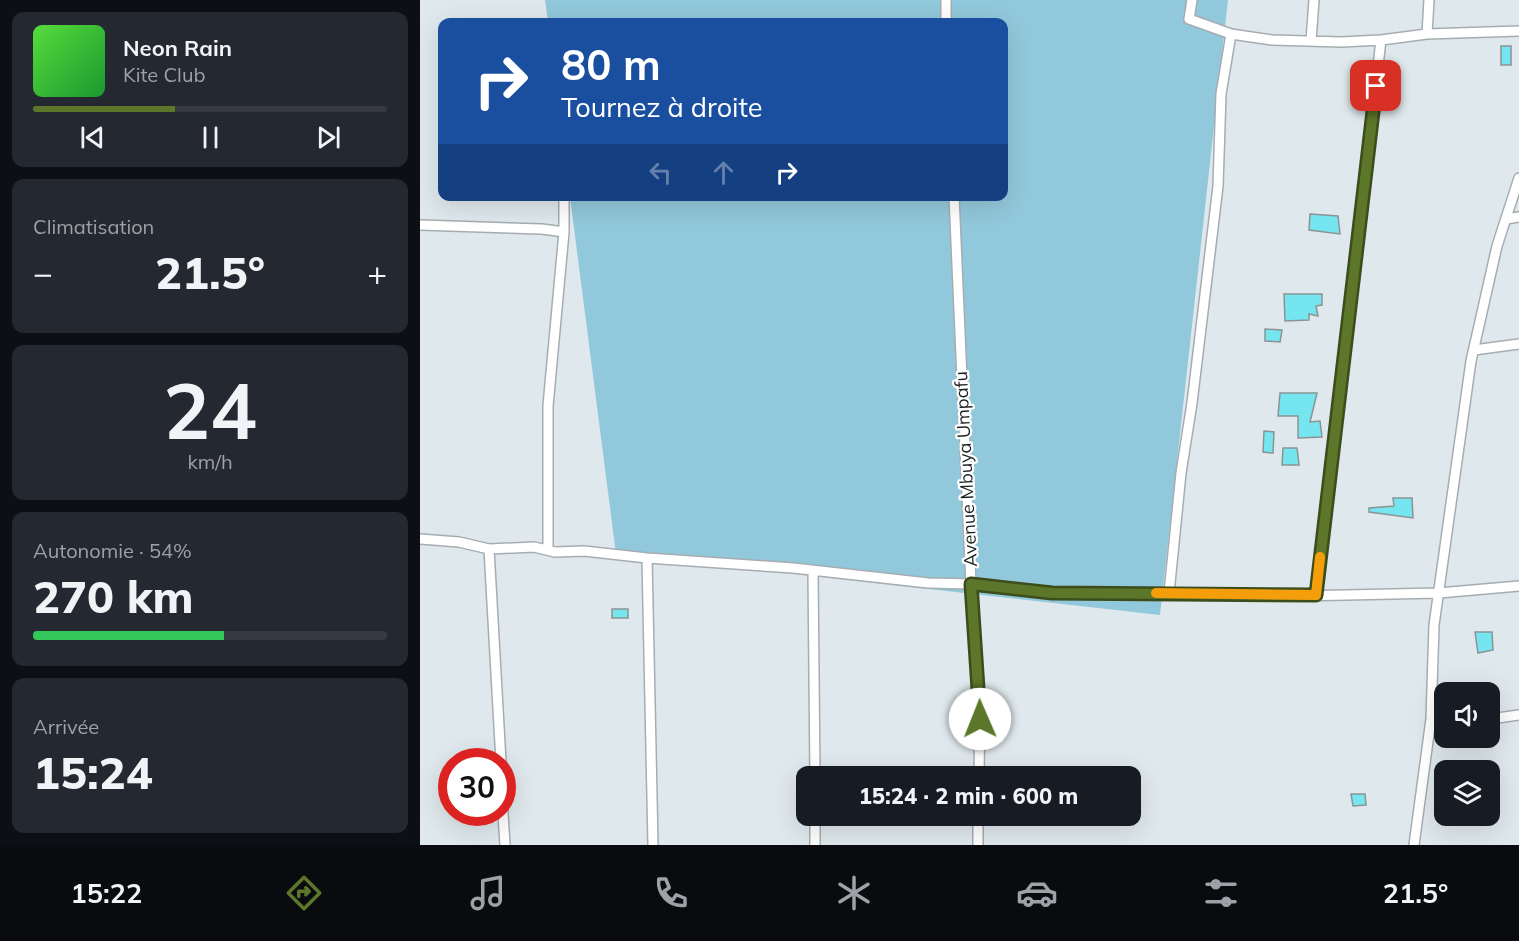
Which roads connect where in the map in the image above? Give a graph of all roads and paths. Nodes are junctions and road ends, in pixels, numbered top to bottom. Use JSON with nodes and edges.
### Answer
{"nodes":[{"id":1,"x":946,"y":0,"type":"edge"},
{"id":2,"x":1192,"y":0,"type":"edge"},
{"id":3,"x":1314,"y":0,"type":"edge"},
{"id":4,"x":1429,"y":0,"type":"edge"},
{"id":5,"x":946,"y":18,"type":"edge"},
{"id":6,"x":1519,"y":31,"type":"edge"},
{"id":7,"x":1231,"y":34,"type":"junction"},
{"id":8,"x":1427,"y":34,"type":"junction"},
{"id":9,"x":1381,"y":40,"type":"junction"},
{"id":10,"x":1311,"y":41,"type":"junction"},
{"id":11,"x":1519,"y":178,"type":"edge"},
{"id":12,"x":564,"y":201,"type":"edge"},
{"id":13,"x":954,"y":201,"type":"edge"},
{"id":14,"x":1519,"y":217,"type":"edge"},
{"id":15,"x":1506,"y":219,"type":"junction"},
{"id":16,"x":420,"y":225,"type":"edge"},
{"id":17,"x":564,"y":232,"type":"junction"},
{"id":18,"x":1519,"y":344,"type":"edge"},
{"id":19,"x":1474,"y":350,"type":"junction"},
{"id":20,"x":420,"y":539,"type":"edge"},
{"id":21,"x":489,"y":549,"type":"junction"},
{"id":22,"x":548,"y":550,"type":"junction"},
{"id":23,"x":647,"y":558,"type":"junction"},
{"id":24,"x":813,"y":572,"type":"junction"},
{"id":25,"x":971,"y":584,"type":"junction"},
{"id":26,"x":1519,"y":586,"type":"edge"},
{"id":27,"x":1169,"y":593,"type":"junction"},
{"id":28,"x":1439,"y":593,"type":"junction"},
{"id":29,"x":1316,"y":595,"type":"junction"},
{"id":30,"x":1519,"y":715,"type":"edge"},
{"id":31,"x":1500,"y":718,"type":"edge"},
{"id":32,"x":1431,"y":719,"type":"junction"},
{"id":33,"x":1434,"y":719,"type":"edge"},
{"id":34,"x":500,"y":748,"type":"edge"},
{"id":35,"x":815,"y":766,"type":"edge"},
{"id":36,"x":979,"y":766,"type":"edge"},
{"id":37,"x":504,"y":826,"type":"edge"},
{"id":38,"x":815,"y":826,"type":"edge"},
{"id":39,"x":978,"y":826,"type":"edge"},
{"id":40,"x":505,"y":845,"type":"edge"},
{"id":41,"x":653,"y":845,"type":"edge"},
{"id":42,"x":815,"y":845,"type":"edge"},
{"id":43,"x":978,"y":845,"type":"edge"},
{"id":44,"x":1414,"y":845,"type":"edge"}],
"edges":[{"from":1,"to":5,"type":"street"},
{"from":2,"to":7,"type":"street"},
{"from":3,"to":10,"type":"street"},
{"from":4,"to":8,"type":"street"},
{"from":6,"to":8,"type":"street"},
{"from":7,"to":10,"type":"street"},
{"from":7,"to":27,"type":"street"},
{"from":8,"to":9,"type":"street"},
{"from":9,"to":10,"type":"street"},
{"from":9,"to":29,"type":"street"},
{"from":11,"to":15,"type":"street"},
{"from":12,"to":17,"type":"street"},
{"from":13,"to":25,"type":"street","name":"Avenue Mbuya Umpafu"},
{"from":14,"to":15,"type":"street"},
{"from":15,"to":19,"type":"street"},
{"from":16,"to":17,"type":"street"},
{"from":17,"to":22,"type":"street"},
{"from":18,"to":19,"type":"street"},
{"from":19,"to":28,"type":"street"},
{"from":20,"to":21,"type":"street"},
{"from":21,"to":22,"type":"street"},
{"from":21,"to":34,"type":"street"},
{"from":22,"to":23,"type":"street"},
{"from":23,"to":24,"type":"street"},
{"from":23,"to":41,"type":"street"},
{"from":24,"to":25,"type":"street"},
{"from":24,"to":35,"type":"street"},
{"from":25,"to":27,"type":"street"},
{"from":25,"to":36,"type":"street","name":"Avenue Mbuya Umpafu"},
{"from":26,"to":28,"type":"street"},
{"from":27,"to":29,"type":"street"},
{"from":28,"to":29,"type":"street"},
{"from":28,"to":32,"type":"street"},
{"from":30,"to":31,"type":"street"},
{"from":32,"to":33,"type":"street"},
{"from":32,"to":44,"type":"street"},
{"from":37,"to":40,"type":"street"},
{"from":38,"to":42,"type":"street"},
{"from":39,"to":43,"type":"street"}]}
